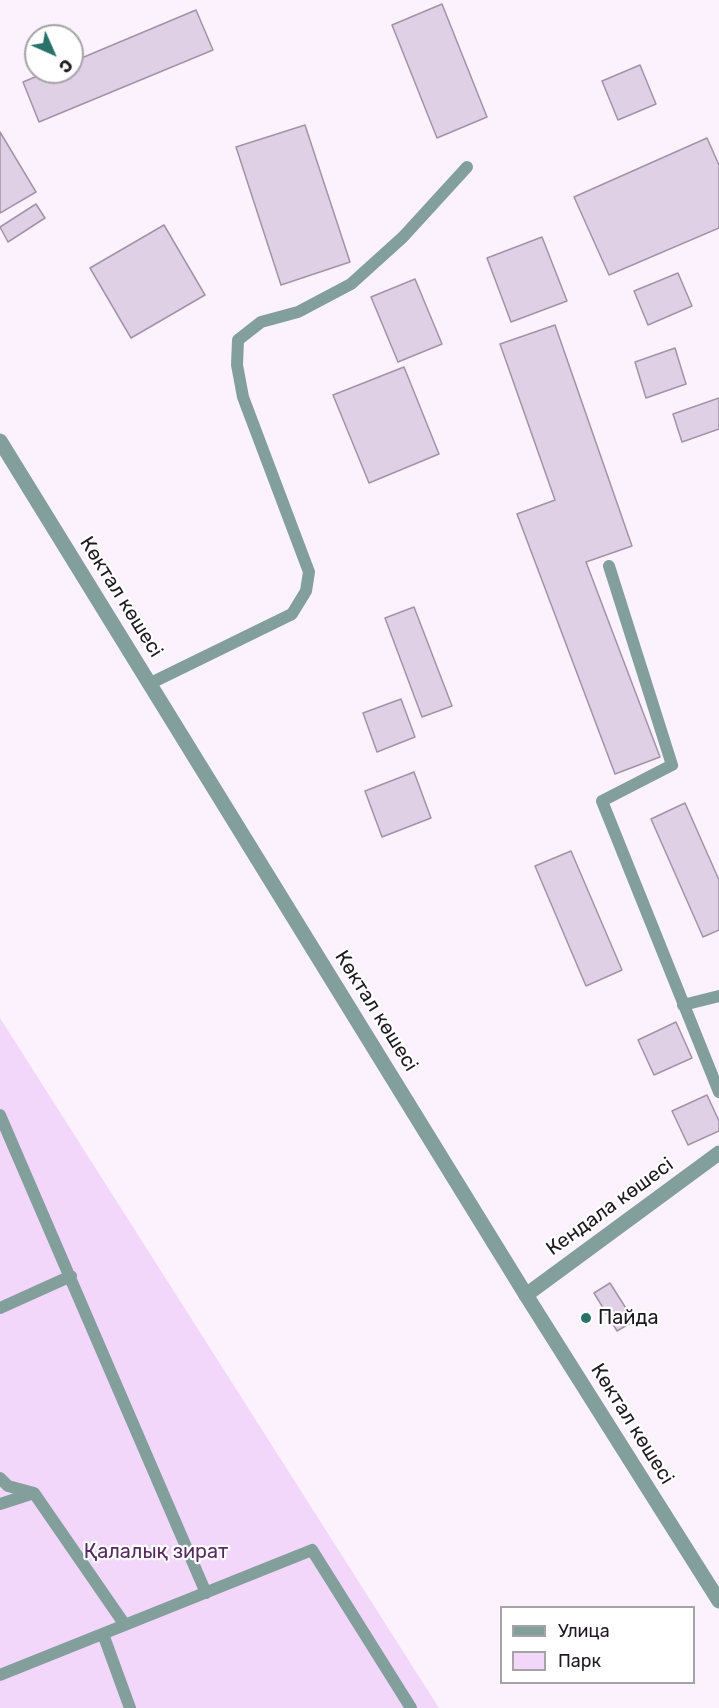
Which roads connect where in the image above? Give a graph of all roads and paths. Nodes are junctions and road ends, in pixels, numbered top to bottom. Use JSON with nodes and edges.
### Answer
{"nodes":[{"id":1,"x":467,"y":167,"type":"dead end"},
{"id":2,"x":0,"y":441,"type":"edge"},
{"id":3,"x":609,"y":566,"type":"dead end"},
{"id":4,"x":151,"y":683,"type":"junction"},
{"id":5,"x":719,"y":996,"type":"edge"},
{"id":6,"x":683,"y":1005,"type":"junction"},
{"id":7,"x":719,"y":1092,"type":"edge"},
{"id":8,"x":0,"y":1115,"type":"edge"},
{"id":9,"x":719,"y":1153,"type":"edge"},
{"id":10,"x":71,"y":1276,"type":"junction"},
{"id":11,"x":526,"y":1295,"type":"junction"},
{"id":12,"x":0,"y":1308,"type":"edge"},
{"id":13,"x":0,"y":1478,"type":"edge"},
{"id":14,"x":34,"y":1493,"type":"junction"},
{"id":15,"x":0,"y":1504,"type":"edge"},
{"id":16,"x":206,"y":1593,"type":"junction"},
{"id":17,"x":718,"y":1596,"type":"edge"},
{"id":18,"x":126,"y":1625,"type":"junction"},
{"id":19,"x":103,"y":1634,"type":"junction"},
{"id":20,"x":0,"y":1675,"type":"edge"},
{"id":21,"x":130,"y":1708,"type":"edge"},
{"id":22,"x":411,"y":1708,"type":"edge"}],
"edges":[{"from":1,"to":4,"type":"lane"},
{"from":2,"to":4,"type":"street","name":"Көктал көшесі"},
{"from":3,"to":6,"type":"lane"},
{"from":4,"to":11,"type":"street","name":"Көктал көшесі"},
{"from":5,"to":6,"type":"lane"},
{"from":6,"to":7,"type":"lane"},
{"from":8,"to":10,"type":"lane"},
{"from":9,"to":11,"type":"street","name":"Кендала көшесі"},
{"from":10,"to":12,"type":"lane"},
{"from":10,"to":16,"type":"lane"},
{"from":11,"to":17,"type":"street","name":"Көктал көшесі"},
{"from":13,"to":14,"type":"lane"},
{"from":14,"to":15,"type":"lane"},
{"from":14,"to":18,"type":"lane"},
{"from":16,"to":18,"type":"lane"},
{"from":16,"to":22,"type":"lane"},
{"from":18,"to":19,"type":"lane"},
{"from":19,"to":20,"type":"lane"},
{"from":19,"to":21,"type":"lane"}]}
